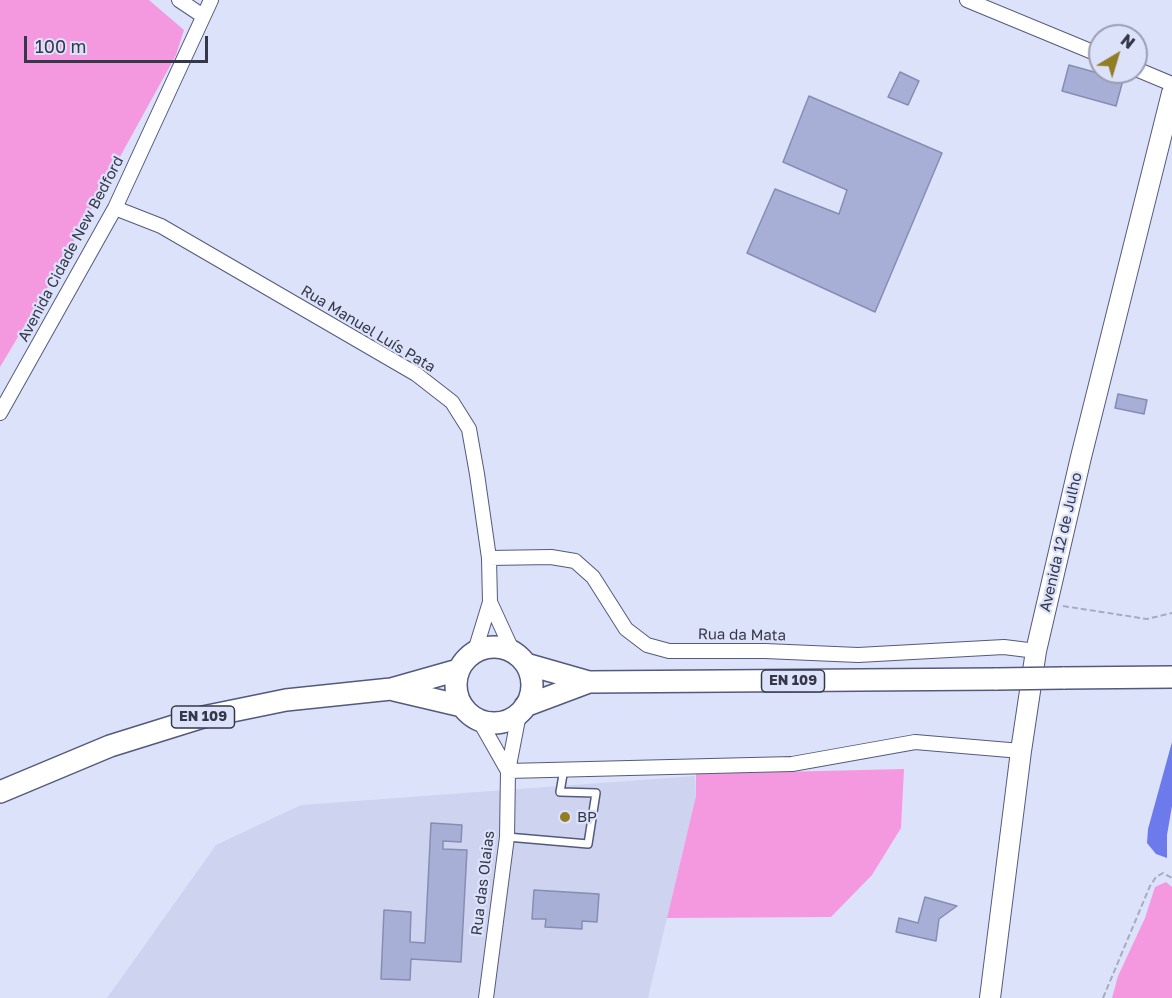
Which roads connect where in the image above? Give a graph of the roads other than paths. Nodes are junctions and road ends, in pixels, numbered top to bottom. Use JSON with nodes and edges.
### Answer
{"nodes":[{"id":1,"x":179,"y":0,"type":"edge"},
{"id":2,"x":211,"y":0,"type":"edge"},
{"id":3,"x":967,"y":0,"type":"edge"},
{"id":4,"x":203,"y":16,"type":"junction"},
{"id":5,"x":1088,"y":50,"type":"edge"},
{"id":6,"x":1148,"y":74,"type":"edge"},
{"id":7,"x":1172,"y":84,"type":"edge"},
{"id":8,"x":1172,"y":93,"type":"edge"},
{"id":9,"x":115,"y":208,"type":"junction"},
{"id":10,"x":0,"y":413,"type":"edge"},
{"id":11,"x":489,"y":558,"type":"junction"},
{"id":12,"x":490,"y":602,"type":"junction"},
{"id":13,"x":475,"y":651,"type":"junction"},
{"id":14,"x":1036,"y":651,"type":"junction"},
{"id":15,"x":520,"y":658,"type":"junction"},
{"id":16,"x":458,"y":670,"type":"junction"},
{"id":17,"x":1172,"y":677,"type":"edge"},
{"id":18,"x":589,"y":682,"type":"junction"},
{"id":19,"x":391,"y":689,"type":"junction"},
{"id":20,"x":462,"y":706,"type":"junction"},
{"id":21,"x":522,"y":710,"type":"junction"},
{"id":22,"x":479,"y":720,"type":"junction"},
{"id":23,"x":1022,"y":751,"type":"junction"},
{"id":24,"x":564,"y":769,"type":"junction"},
{"id":25,"x":508,"y":771,"type":"junction"},
{"id":26,"x":0,"y":794,"type":"edge"},
{"id":27,"x":507,"y":837,"type":"junction"},
{"id":28,"x":486,"y":998,"type":"edge"},
{"id":29,"x":990,"y":998,"type":"edge"}],
"edges":[{"from":1,"to":4,"type":"street"},
{"from":2,"to":4,"type":"street","name":"Avenida Cidade New Bedford"},
{"from":3,"to":5,"type":"street"},
{"from":4,"to":9,"type":"street","name":"Avenida Cidade New Bedford"},
{"from":6,"to":7,"type":"street"},
{"from":8,"to":14,"type":"main road","name":"Avenida 12 de Julho"},
{"from":9,"to":10,"type":"street","name":"Avenida Cidade New Bedford"},
{"from":9,"to":11,"type":"street","name":"Rua Manuel Luís Pata"},
{"from":11,"to":12,"type":"street","name":"Rua Manuel Luís Pata"},
{"from":11,"to":14,"type":"street","name":"Rua da Mata"},
{"from":12,"to":13,"type":"street"},
{"from":12,"to":15,"type":"street"},
{"from":13,"to":15,"type":"main road"},
{"from":13,"to":16,"type":"main road"},
{"from":14,"to":23,"type":"main road","name":"Avenida 12 de Julho"},
{"from":15,"to":18,"type":"main road"},
{"from":15,"to":21,"type":"main road"},
{"from":16,"to":19,"type":"main road"},
{"from":16,"to":20,"type":"main road"},
{"from":17,"to":18,"type":"main road","number":"EN 109","bridge":true},
{"from":18,"to":21,"type":"main road"},
{"from":19,"to":20,"type":"main road"},
{"from":19,"to":26,"type":"main road","number":"EN 109"},
{"from":20,"to":22,"type":"main road"},
{"from":21,"to":22,"type":"main road"},
{"from":21,"to":25,"type":"street","name":"Rua das Olaias"},
{"from":22,"to":25,"type":"street"},
{"from":23,"to":24,"type":"street"},
{"from":23,"to":29,"type":"main road","name":"Avenida 12 de Julho"},
{"from":24,"to":25,"type":"street"},
{"from":24,"to":27,"type":"lane"},
{"from":25,"to":27,"type":"street","name":"Rua das Olaias"},
{"from":27,"to":28,"type":"street","name":"Rua das Olaias"}]}
